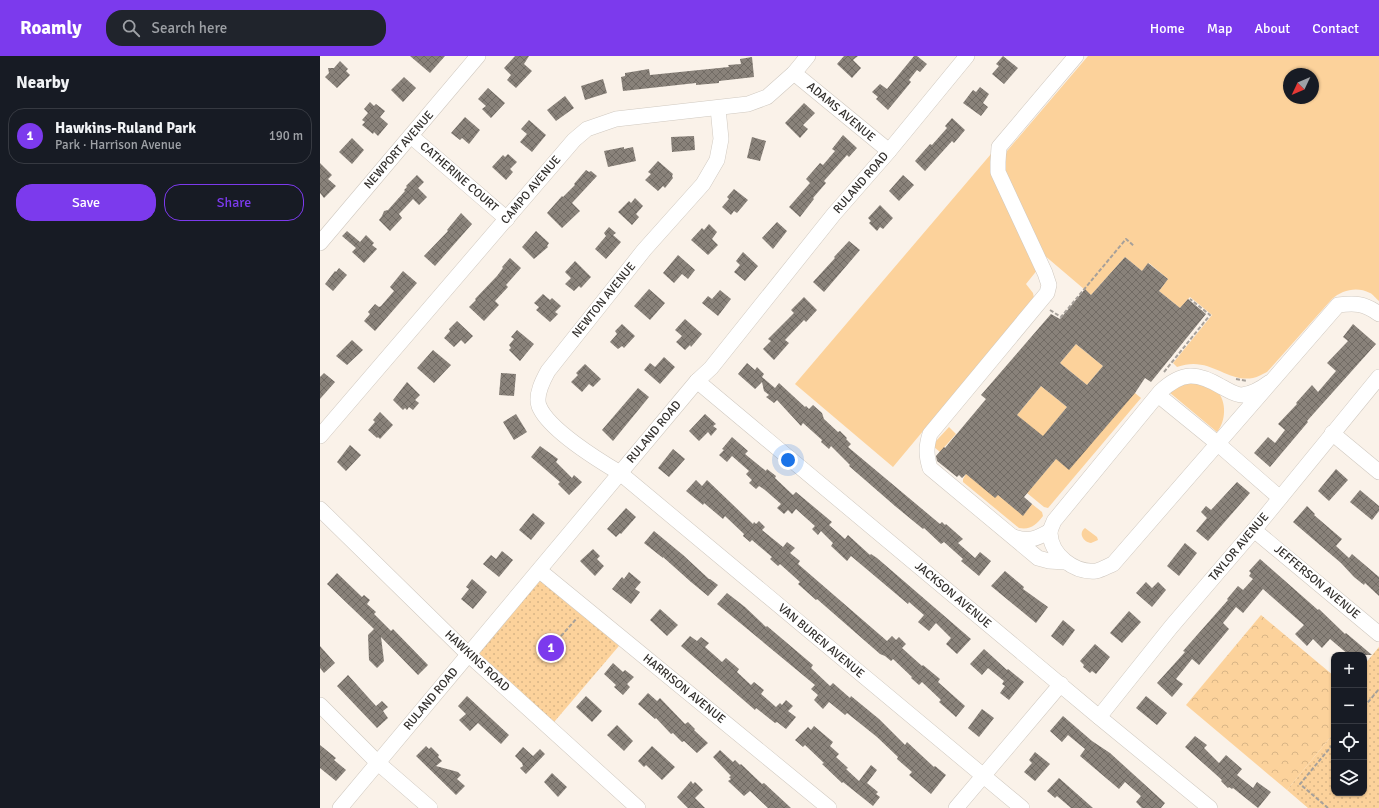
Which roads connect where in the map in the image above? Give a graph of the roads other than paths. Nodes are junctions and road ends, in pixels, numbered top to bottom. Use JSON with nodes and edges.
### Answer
{"nodes":[{"id":1,"x":478,"y":56,"type":"edge"},
{"id":2,"x":808,"y":56,"type":"edge"},
{"id":3,"x":967,"y":56,"type":"edge"},
{"id":4,"x":1076,"y":56,"type":"edge"},
{"id":5,"x":794,"y":72,"type":"junction"},
{"id":6,"x":718,"y":108,"type":"junction"},
{"id":7,"x":411,"y":136,"type":"junction"},
{"id":8,"x":889,"y":151,"type":"junction"},
{"id":9,"x":507,"y":219,"type":"junction"},
{"id":10,"x":320,"y":243,"type":"edge"},
{"id":11,"x":1379,"y":314,"type":"edge"},
{"id":12,"x":1379,"y":377,"type":"edge"},
{"id":13,"x":698,"y":381,"type":"junction"},
{"id":14,"x":1270,"y":382,"type":"junction"},
{"id":15,"x":1158,"y":395,"type":"junction"},
{"id":16,"x":1332,"y":433,"type":"junction"},
{"id":17,"x":320,"y":436,"type":"edge"},
{"id":18,"x":1217,"y":443,"type":"junction"},
{"id":19,"x":1379,"y":472,"type":"edge"},
{"id":20,"x":620,"y":474,"type":"junction"},
{"id":21,"x":1280,"y":498,"type":"junction"},
{"id":22,"x":320,"y":509,"type":"edge"},
{"id":23,"x":1254,"y":530,"type":"junction"},
{"id":24,"x":1050,"y":531,"type":"junction"},
{"id":25,"x":1012,"y":536,"type":"junction"},
{"id":26,"x":1065,"y":562,"type":"junction"},
{"id":27,"x":540,"y":571,"type":"junction"},
{"id":28,"x":1379,"y":634,"type":"edge"},
{"id":29,"x":468,"y":654,"type":"junction"},
{"id":30,"x":1060,"y":684,"type":"junction"},
{"id":31,"x":320,"y":705,"type":"edge"},
{"id":32,"x":1099,"y":717,"type":"junction"},
{"id":33,"x":377,"y":762,"type":"junction"},
{"id":34,"x":983,"y":775,"type":"junction"},
{"id":35,"x":340,"y":808,"type":"edge"},
{"id":36,"x":430,"y":808,"type":"edge"},
{"id":37,"x":638,"y":808,"type":"edge"},
{"id":38,"x":829,"y":808,"type":"edge"},
{"id":39,"x":956,"y":808,"type":"edge"},
{"id":40,"x":1022,"y":808,"type":"edge"},
{"id":41,"x":1210,"y":808,"type":"edge"}],
"edges":[{"from":1,"to":7,"type":"street","name":"NEWPORT AVENUE"},
{"from":2,"to":5,"type":"street","name":"CAMPO AVENUE"},
{"from":3,"to":8,"type":"street","name":"RULAND ROAD"},
{"from":4,"to":25,"type":"street"},
{"from":5,"to":6,"type":"street","name":"CAMPO AVENUE"},
{"from":5,"to":8,"type":"street","name":"ADAMS AVENUE"},
{"from":6,"to":9,"type":"street","name":"CAMPO AVENUE"},
{"from":6,"to":20,"type":"street","name":"NEWTON AVENUE"},
{"from":7,"to":9,"type":"street","name":"CATHERINE COURT"},
{"from":7,"to":10,"type":"street","name":"NEWPORT AVENUE"},
{"from":8,"to":13,"type":"street","name":"RULAND ROAD"},
{"from":9,"to":17,"type":"street","name":"CAMPO AVENUE"},
{"from":11,"to":14,"type":"street"},
{"from":12,"to":16,"type":"street","name":"TAYLOR AVENUE"},
{"from":13,"to":20,"type":"street","name":"RULAND ROAD"},
{"from":13,"to":30,"type":"street","name":"JACKSON AVENUE"},
{"from":14,"to":15,"type":"street"},
{"from":14,"to":18,"type":"street"},
{"from":15,"to":18,"type":"street"},
{"from":15,"to":24,"type":"street"},
{"from":16,"to":19,"type":"street"},
{"from":16,"to":21,"type":"street","name":"TAYLOR AVENUE"},
{"from":18,"to":21,"type":"street"},
{"from":18,"to":26,"type":"street"},
{"from":20,"to":27,"type":"street","name":"RULAND ROAD"},
{"from":20,"to":34,"type":"street","name":"VAN BUREN AVENUE"},
{"from":21,"to":23,"type":"street","name":"TAYLOR AVENUE"},
{"from":22,"to":29,"type":"street","name":"HAWKINS ROAD"},
{"from":23,"to":28,"type":"street","name":"JEFFERSON AVENUE"},
{"from":23,"to":32,"type":"street","name":"TAYLOR AVENUE"},
{"from":24,"to":25,"type":"street"},
{"from":24,"to":26,"type":"street"},
{"from":25,"to":26,"type":"street"},
{"from":27,"to":29,"type":"street","name":"RULAND ROAD"},
{"from":27,"to":38,"type":"street","name":"HARRISON AVENUE"},
{"from":29,"to":33,"type":"street","name":"RULAND ROAD"},
{"from":29,"to":37,"type":"street","name":"HAWKINS ROAD"},
{"from":30,"to":32,"type":"street","name":"JACKSON AVENUE"},
{"from":30,"to":34,"type":"street"},
{"from":31,"to":33,"type":"street"},
{"from":32,"to":41,"type":"street","name":"JACKSON AVENUE"},
{"from":33,"to":35,"type":"street","name":"RULAND ROAD"},
{"from":33,"to":36,"type":"street"},
{"from":34,"to":39,"type":"street"},
{"from":34,"to":40,"type":"street","name":"VAN BUREN AVENUE"}]}
